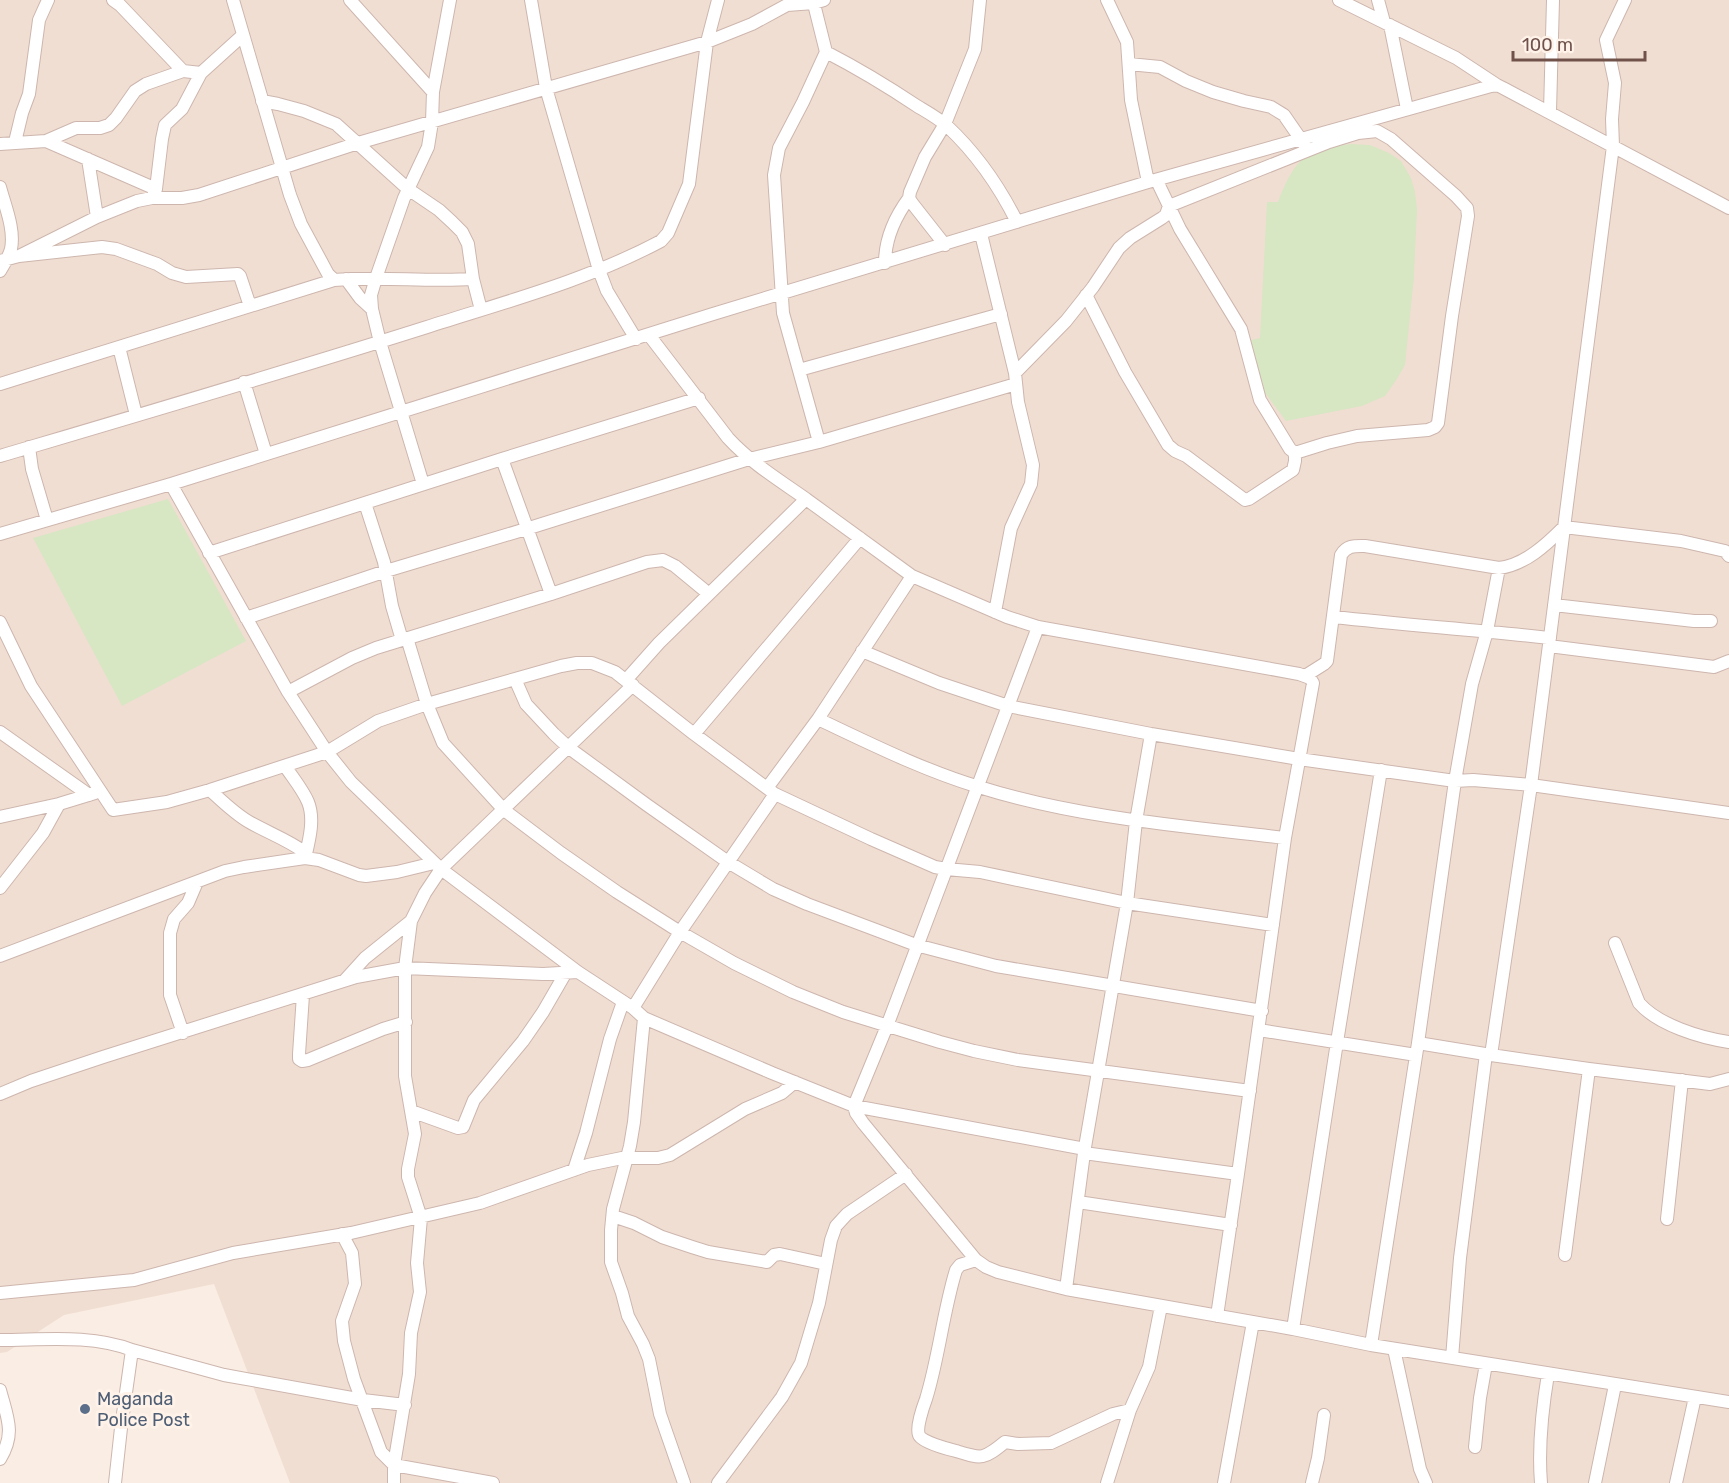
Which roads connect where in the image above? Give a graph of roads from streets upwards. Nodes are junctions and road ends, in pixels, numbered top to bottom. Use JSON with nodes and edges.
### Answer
{"nodes":[{"id":1,"x":48,"y":0,"type":"edge"},
{"id":2,"x":113,"y":0,"type":"edge"},
{"id":3,"x":233,"y":0,"type":"edge"},
{"id":4,"x":350,"y":0,"type":"edge"},
{"id":5,"x":450,"y":0,"type":"edge"},
{"id":6,"x":531,"y":0,"type":"edge"},
{"id":7,"x":718,"y":0,"type":"edge"},
{"id":8,"x":980,"y":0,"type":"edge"},
{"id":9,"x":1107,"y":0,"type":"edge"},
{"id":10,"x":1339,"y":0,"type":"edge"},
{"id":11,"x":1378,"y":0,"type":"edge"},
{"id":12,"x":1553,"y":0,"type":"edge"},
{"id":13,"x":1625,"y":0,"type":"edge"},
{"id":14,"x":817,"y":1,"type":"edge"},
{"id":15,"x":1387,"y":24,"type":"junction"},
{"id":16,"x":243,"y":35,"type":"junction"},
{"id":17,"x":707,"y":42,"type":"junction"},
{"id":18,"x":826,"y":52,"type":"junction"},
{"id":19,"x":1129,"y":64,"type":"junction"},
{"id":20,"x":183,"y":71,"type":"junction"},
{"id":21,"x":201,"y":73,"type":"junction"},
{"id":22,"x":1497,"y":85,"type":"junction"},
{"id":23,"x":546,"y":88,"type":"junction"},
{"id":24,"x":433,"y":92,"type":"junction"},
{"id":25,"x":262,"y":101,"type":"junction"},
{"id":26,"x":1407,"y":109,"type":"junction"},
{"id":27,"x":1550,"y":111,"type":"junction"},
{"id":28,"x":432,"y":122,"type":"junction"},
{"id":29,"x":945,"y":124,"type":"junction"},
{"id":30,"x":1301,"y":139,"type":"junction"},
{"id":31,"x":46,"y":141,"type":"junction"},
{"id":32,"x":15,"y":142,"type":"junction"},
{"id":33,"x":358,"y":143,"type":"junction"},
{"id":34,"x":0,"y":144,"type":"edge"},
{"id":35,"x":1613,"y":146,"type":"junction"},
{"id":36,"x":1307,"y":151,"type":"junction"},
{"id":37,"x":88,"y":159,"type":"junction"},
{"id":38,"x":281,"y":168,"type":"junction"},
{"id":39,"x":1152,"y":182,"type":"junction"},
{"id":40,"x":0,"y":187,"type":"edge"},
{"id":41,"x":408,"y":189,"type":"junction"},
{"id":42,"x":154,"y":194,"type":"junction"},
{"id":43,"x":909,"y":198,"type":"junction"},
{"id":44,"x":1169,"y":206,"type":"junction"},
{"id":45,"x":1729,"y":208,"type":"edge"},
{"id":46,"x":97,"y":217,"type":"junction"},
{"id":47,"x":1017,"y":222,"type":"junction"},
{"id":48,"x":981,"y":234,"type":"junction"},
{"id":49,"x":945,"y":245,"type":"junction"},
{"id":50,"x":9,"y":259,"type":"edge"},
{"id":51,"x":885,"y":263,"type":"junction"},
{"id":52,"x":599,"y":270,"type":"junction"},
{"id":53,"x":0,"y":272,"type":"edge"},
{"id":54,"x":376,"y":278,"type":"junction"},
{"id":55,"x":472,"y":279,"type":"junction"},
{"id":56,"x":340,"y":280,"type":"junction"},
{"id":57,"x":780,"y":294,"type":"junction"},
{"id":58,"x":1086,"y":295,"type":"junction"},
{"id":59,"x":250,"y":306,"type":"junction"},
{"id":60,"x":372,"y":309,"type":"junction"},
{"id":61,"x":481,"y":310,"type":"junction"},
{"id":62,"x":1001,"y":314,"type":"junction"},
{"id":63,"x":649,"y":335,"type":"junction"},
{"id":64,"x":636,"y":339,"type":"junction"},
{"id":65,"x":380,"y":342,"type":"junction"},
{"id":66,"x":119,"y":346,"type":"junction"},
{"id":67,"x":799,"y":370,"type":"junction"},
{"id":68,"x":1016,"y":378,"type":"junction"},
{"id":69,"x":244,"y":382,"type":"junction"},
{"id":70,"x":0,"y":384,"type":"edge"},
{"id":71,"x":699,"y":398,"type":"junction"},
{"id":72,"x":402,"y":412,"type":"junction"},
{"id":73,"x":136,"y":415,"type":"junction"},
{"id":74,"x":819,"y":442,"type":"junction"},
{"id":75,"x":29,"y":447,"type":"junction"},
{"id":76,"x":1295,"y":453,"type":"junction"},
{"id":77,"x":266,"y":454,"type":"junction"},
{"id":78,"x":0,"y":456,"type":"edge"},
{"id":79,"x":502,"y":459,"type":"junction"},
{"id":80,"x":749,"y":459,"type":"junction"},
{"id":81,"x":171,"y":484,"type":"junction"},
{"id":82,"x":423,"y":484,"type":"junction"},
{"id":83,"x":806,"y":499,"type":"junction"},
{"id":84,"x":365,"y":503,"type":"junction"},
{"id":85,"x":47,"y":520,"type":"junction"},
{"id":86,"x":1564,"y":527,"type":"junction"},
{"id":87,"x":526,"y":529,"type":"junction"},
{"id":88,"x":0,"y":534,"type":"edge"},
{"id":89,"x":860,"y":538,"type":"junction"},
{"id":90,"x":209,"y":553,"type":"junction"},
{"id":91,"x":1729,"y":556,"type":"edge"},
{"id":92,"x":1499,"y":568,"type":"junction"},
{"id":93,"x":386,"y":571,"type":"junction"},
{"id":94,"x":912,"y":576,"type":"junction"},
{"id":95,"x":551,"y":594,"type":"junction"},
{"id":96,"x":709,"y":594,"type":"junction"},
{"id":97,"x":1554,"y":605,"type":"junction"},
{"id":98,"x":995,"y":612,"type":"junction"},
{"id":99,"x":1334,"y":616,"type":"junction"},
{"id":100,"x":246,"y":618,"type":"junction"},
{"id":101,"x":1711,"y":621,"type":"dead end"},
{"id":102,"x":0,"y":622,"type":"edge"},
{"id":103,"x":1038,"y":627,"type":"junction"},
{"id":104,"x":1487,"y":631,"type":"junction"},
{"id":105,"x":405,"y":639,"type":"junction"},
{"id":106,"x":1550,"y":642,"type":"junction"},
{"id":107,"x":862,"y":651,"type":"junction"},
{"id":108,"x":1729,"y":661,"type":"edge"},
{"id":109,"x":1305,"y":676,"type":"junction"},
{"id":110,"x":515,"y":679,"type":"junction"},
{"id":111,"x":630,"y":682,"type":"junction"},
{"id":112,"x":288,"y":692,"type":"junction"},
{"id":113,"x":427,"y":704,"type":"junction"},
{"id":114,"x":1008,"y":706,"type":"junction"},
{"id":115,"x":818,"y":719,"type":"junction"},
{"id":116,"x":0,"y":732,"type":"edge"},
{"id":117,"x":694,"y":734,"type":"junction"},
{"id":118,"x":1151,"y":734,"type":"junction"},
{"id":119,"x":569,"y":748,"type":"junction"},
{"id":120,"x":327,"y":752,"type":"junction"},
{"id":121,"x":1299,"y":759,"type":"junction"},
{"id":122,"x":285,"y":766,"type":"junction"},
{"id":123,"x":1381,"y":770,"type":"junction"},
{"id":124,"x":1455,"y":781,"type":"junction"},
{"id":125,"x":1531,"y":785,"type":"junction"},
{"id":126,"x":977,"y":787,"type":"junction"},
{"id":127,"x":210,"y":790,"type":"junction"},
{"id":128,"x":771,"y":791,"type":"junction"},
{"id":129,"x":95,"y":793,"type":"junction"},
{"id":130,"x":59,"y":804,"type":"junction"},
{"id":131,"x":504,"y":810,"type":"junction"},
{"id":132,"x":1729,"y":813,"type":"edge"},
{"id":133,"x":0,"y":818,"type":"edge"},
{"id":134,"x":1136,"y":821,"type":"junction"},
{"id":135,"x":1285,"y":838,"type":"junction"},
{"id":136,"x":306,"y":856,"type":"junction"},
{"id":137,"x":728,"y":862,"type":"junction"},
{"id":138,"x":437,"y":866,"type":"junction"},
{"id":139,"x":946,"y":869,"type":"junction"},
{"id":140,"x":197,"y":882,"type":"junction"},
{"id":141,"x":0,"y":888,"type":"edge"},
{"id":142,"x":1127,"y":903,"type":"junction"},
{"id":143,"x":411,"y":921,"type":"junction"},
{"id":144,"x":1274,"y":925,"type":"junction"},
{"id":145,"x":680,"y":932,"type":"junction"},
{"id":146,"x":1615,"y":943,"type":"dead end"},
{"id":147,"x":916,"y":945,"type":"junction"},
{"id":148,"x":0,"y":956,"type":"edge"},
{"id":149,"x":405,"y":968,"type":"junction"},
{"id":150,"x":572,"y":973,"type":"junction"},
{"id":151,"x":344,"y":981,"type":"junction"},
{"id":152,"x":1112,"y":986,"type":"junction"},
{"id":153,"x":303,"y":995,"type":"junction"},
{"id":154,"x":628,"y":1005,"type":"junction"},
{"id":155,"x":1262,"y":1011,"type":"junction"},
{"id":156,"x":644,"y":1018,"type":"junction"},
{"id":157,"x":406,"y":1022,"type":"junction"},
{"id":158,"x":887,"y":1026,"type":"junction"},
{"id":159,"x":1259,"y":1030,"type":"junction"},
{"id":160,"x":183,"y":1033,"type":"junction"},
{"id":161,"x":1337,"y":1042,"type":"junction"},
{"id":162,"x":1729,"y":1042,"type":"edge"},
{"id":163,"x":1417,"y":1049,"type":"junction"},
{"id":164,"x":1489,"y":1054,"type":"junction"},
{"id":165,"x":1589,"y":1069,"type":"junction"},
{"id":166,"x":1097,"y":1071,"type":"junction"},
{"id":167,"x":1729,"y":1079,"type":"edge"},
{"id":168,"x":1682,"y":1080,"type":"junction"},
{"id":169,"x":795,"y":1082,"type":"junction"},
{"id":170,"x":1250,"y":1091,"type":"junction"},
{"id":171,"x":0,"y":1094,"type":"edge"},
{"id":172,"x":854,"y":1106,"type":"junction"},
{"id":173,"x":411,"y":1111,"type":"junction"},
{"id":174,"x":1084,"y":1151,"type":"junction"},
{"id":175,"x":626,"y":1159,"type":"junction"},
{"id":176,"x":574,"y":1170,"type":"junction"},
{"id":177,"x":906,"y":1174,"type":"junction"},
{"id":178,"x":1238,"y":1174,"type":"junction"},
{"id":179,"x":1077,"y":1202,"type":"junction"},
{"id":180,"x":613,"y":1216,"type":"junction"},
{"id":181,"x":421,"y":1218,"type":"junction"},
{"id":182,"x":1667,"y":1219,"type":"dead end"},
{"id":183,"x":1231,"y":1225,"type":"junction"},
{"id":184,"x":342,"y":1233,"type":"junction"},
{"id":185,"x":1565,"y":1255,"type":"dead end"},
{"id":186,"x":976,"y":1260,"type":"junction"},
{"id":187,"x":826,"y":1264,"type":"junction"},
{"id":188,"x":1066,"y":1290,"type":"junction"},
{"id":189,"x":0,"y":1293,"type":"edge"},
{"id":190,"x":1161,"y":1306,"type":"junction"},
{"id":191,"x":1217,"y":1316,"type":"junction"},
{"id":192,"x":1253,"y":1322,"type":"junction"},
{"id":193,"x":1293,"y":1329,"type":"junction"},
{"id":194,"x":0,"y":1340,"type":"edge"},
{"id":195,"x":1371,"y":1345,"type":"junction"},
{"id":196,"x":1394,"y":1349,"type":"junction"},
{"id":197,"x":132,"y":1350,"type":"junction"},
{"id":198,"x":1452,"y":1358,"type":"junction"},
{"id":199,"x":1486,"y":1364,"type":"junction"},
{"id":200,"x":1548,"y":1374,"type":"junction"},
{"id":201,"x":1615,"y":1385,"type":"junction"},
{"id":202,"x":0,"y":1390,"type":"edge"},
{"id":203,"x":1695,"y":1397,"type":"junction"},
{"id":204,"x":363,"y":1400,"type":"junction"},
{"id":205,"x":1729,"y":1402,"type":"edge"},
{"id":206,"x":405,"y":1405,"type":"junction"},
{"id":207,"x":1130,"y":1410,"type":"junction"},
{"id":208,"x":1324,"y":1415,"type":"dead end"},
{"id":209,"x":1475,"y":1447,"type":"dead end"},
{"id":210,"x":0,"y":1459,"type":"edge"},
{"id":211,"x":394,"y":1465,"type":"junction"},
{"id":212,"x":115,"y":1483,"type":"edge"},
{"id":213,"x":394,"y":1483,"type":"edge"},
{"id":214,"x":488,"y":1483,"type":"edge"},
{"id":215,"x":684,"y":1483,"type":"edge"},
{"id":216,"x":718,"y":1483,"type":"edge"},
{"id":217,"x":1107,"y":1483,"type":"edge"},
{"id":218,"x":1224,"y":1483,"type":"edge"},
{"id":219,"x":1312,"y":1483,"type":"edge"},
{"id":220,"x":1426,"y":1483,"type":"edge"},
{"id":221,"x":1541,"y":1483,"type":"edge"},
{"id":222,"x":1595,"y":1483,"type":"edge"},
{"id":223,"x":1676,"y":1483,"type":"edge"}],
"edges":[{"from":1,"to":32,"type":"street"},
{"from":2,"to":20,"type":"street"},
{"from":3,"to":16,"type":"street"},
{"from":4,"to":24,"type":"street"},
{"from":5,"to":24,"type":"street"},
{"from":6,"to":23,"type":"street"},
{"from":7,"to":17,"type":"street"},
{"from":8,"to":29,"type":"street"},
{"from":9,"to":19,"type":"street"},
{"from":10,"to":15,"type":"street"},
{"from":11,"to":15,"type":"street"},
{"from":12,"to":27,"type":"street"},
{"from":13,"to":35,"type":"street"},
{"from":14,"to":17,"type":"street"},
{"from":14,"to":18,"type":"street"},
{"from":15,"to":22,"type":"street"},
{"from":15,"to":26,"type":"street"},
{"from":16,"to":21,"type":"street"},
{"from":16,"to":25,"type":"street"},
{"from":17,"to":23,"type":"street"},
{"from":17,"to":52,"type":"street"},
{"from":18,"to":29,"type":"street"},
{"from":18,"to":57,"type":"street"},
{"from":19,"to":30,"type":"street"},
{"from":19,"to":39,"type":"street"},
{"from":20,"to":21,"type":"street"},
{"from":20,"to":31,"type":"street"},
{"from":21,"to":42,"type":"street"},
{"from":22,"to":26,"type":"street"},
{"from":22,"to":27,"type":"street"},
{"from":23,"to":28,"type":"street"},
{"from":23,"to":52,"type":"street"},
{"from":24,"to":28,"type":"street"},
{"from":25,"to":33,"type":"street"},
{"from":25,"to":38,"type":"street"},
{"from":26,"to":30,"type":"street"},
{"from":27,"to":35,"type":"street"},
{"from":28,"to":33,"type":"street"},
{"from":28,"to":41,"type":"street"},
{"from":29,"to":43,"type":"street"},
{"from":29,"to":47,"type":"street"},
{"from":30,"to":36,"type":"street"},
{"from":30,"to":39,"type":"street"},
{"from":31,"to":32,"type":"street"},
{"from":31,"to":37,"type":"street"},
{"from":32,"to":34,"type":"street"},
{"from":33,"to":38,"type":"street"},
{"from":33,"to":41,"type":"street"},
{"from":35,"to":45,"type":"street"},
{"from":35,"to":86,"type":"street"},
{"from":36,"to":44,"type":"street"},
{"from":36,"to":76,"type":"street"},
{"from":37,"to":42,"type":"street"},
{"from":37,"to":46,"type":"street"},
{"from":38,"to":42,"type":"street"},
{"from":38,"to":56,"type":"street"},
{"from":39,"to":44,"type":"street"},
{"from":39,"to":47,"type":"street"},
{"from":40,"to":50,"type":"street"},
{"from":41,"to":54,"type":"street"},
{"from":41,"to":55,"type":"street"},
{"from":42,"to":46,"type":"street"},
{"from":43,"to":49,"type":"street"},
{"from":43,"to":51,"type":"street"},
{"from":44,"to":58,"type":"street"},
{"from":44,"to":76,"type":"street"},
{"from":46,"to":50,"type":"street"},
{"from":47,"to":48,"type":"street"},
{"from":48,"to":49,"type":"street"},
{"from":48,"to":62,"type":"street"},
{"from":49,"to":51,"type":"street"},
{"from":50,"to":53,"type":"street"},
{"from":50,"to":59,"type":"street"},
{"from":51,"to":57,"type":"street"},
{"from":52,"to":61,"type":"street"},
{"from":52,"to":64,"type":"street"},
{"from":54,"to":55,"type":"street"},
{"from":54,"to":56,"type":"street"},
{"from":54,"to":60,"type":"street"},
{"from":55,"to":61,"type":"street"},
{"from":56,"to":59,"type":"street"},
{"from":56,"to":60,"type":"street"},
{"from":57,"to":63,"type":"street"},
{"from":57,"to":67,"type":"street"},
{"from":58,"to":68,"type":"street"},
{"from":58,"to":76,"type":"street"},
{"from":59,"to":66,"type":"street"},
{"from":60,"to":65,"type":"street"},
{"from":61,"to":65,"type":"street"},
{"from":62,"to":67,"type":"street"},
{"from":62,"to":68,"type":"street"},
{"from":63,"to":64,"type":"street"},
{"from":63,"to":71,"type":"street"},
{"from":64,"to":72,"type":"street"},
{"from":65,"to":69,"type":"street"},
{"from":65,"to":72,"type":"street"},
{"from":66,"to":70,"type":"street"},
{"from":66,"to":73,"type":"street"},
{"from":67,"to":74,"type":"street"},
{"from":68,"to":74,"type":"street"},
{"from":68,"to":98,"type":"street"},
{"from":69,"to":73,"type":"street"},
{"from":69,"to":77,"type":"street"},
{"from":71,"to":79,"type":"street"},
{"from":71,"to":80,"type":"street"},
{"from":72,"to":77,"type":"street"},
{"from":72,"to":82,"type":"street"},
{"from":73,"to":75,"type":"street"},
{"from":74,"to":80,"type":"street"},
{"from":75,"to":78,"type":"street"},
{"from":75,"to":85,"type":"street"},
{"from":77,"to":81,"type":"street"},
{"from":79,"to":82,"type":"street"},
{"from":79,"to":87,"type":"street"},
{"from":80,"to":83,"type":"street"},
{"from":80,"to":87,"type":"street"},
{"from":81,"to":85,"type":"street"},
{"from":81,"to":90,"type":"street"},
{"from":82,"to":84,"type":"street"},
{"from":83,"to":89,"type":"street"},
{"from":83,"to":96,"type":"street"},
{"from":84,"to":90,"type":"street"},
{"from":84,"to":93,"type":"street"},
{"from":85,"to":88,"type":"street"},
{"from":86,"to":91,"type":"street"},
{"from":86,"to":92,"type":"street"},
{"from":86,"to":97,"type":"street"},
{"from":87,"to":93,"type":"street"},
{"from":87,"to":95,"type":"street"},
{"from":89,"to":94,"type":"street"},
{"from":89,"to":117,"type":"street"},
{"from":90,"to":100,"type":"street"},
{"from":92,"to":99,"type":"street"},
{"from":92,"to":104,"type":"street"},
{"from":93,"to":100,"type":"street"},
{"from":93,"to":105,"type":"street"},
{"from":94,"to":98,"type":"street"},
{"from":94,"to":107,"type":"street"},
{"from":95,"to":96,"type":"street"},
{"from":95,"to":105,"type":"street"},
{"from":96,"to":111,"type":"street"},
{"from":97,"to":101,"type":"street"},
{"from":97,"to":106,"type":"street"},
{"from":98,"to":103,"type":"street"},
{"from":99,"to":104,"type":"street"},
{"from":99,"to":109,"type":"street"},
{"from":100,"to":112,"type":"street"},
{"from":102,"to":129,"type":"street"},
{"from":103,"to":109,"type":"street"},
{"from":103,"to":114,"type":"street"},
{"from":104,"to":106,"type":"street"},
{"from":104,"to":124,"type":"street"},
{"from":105,"to":112,"type":"street"},
{"from":105,"to":113,"type":"street"},
{"from":106,"to":108,"type":"street"},
{"from":106,"to":125,"type":"street"},
{"from":107,"to":114,"type":"street"},
{"from":107,"to":115,"type":"street"},
{"from":109,"to":121,"type":"street"},
{"from":110,"to":111,"type":"street"},
{"from":110,"to":113,"type":"street"},
{"from":110,"to":119,"type":"street"},
{"from":111,"to":117,"type":"street"},
{"from":111,"to":119,"type":"street"},
{"from":112,"to":120,"type":"street"},
{"from":113,"to":120,"type":"street"},
{"from":113,"to":131,"type":"street"},
{"from":114,"to":118,"type":"street"},
{"from":114,"to":126,"type":"street"},
{"from":115,"to":126,"type":"street"},
{"from":115,"to":128,"type":"street"},
{"from":116,"to":129,"type":"street"},
{"from":117,"to":128,"type":"street"},
{"from":118,"to":121,"type":"street"},
{"from":118,"to":134,"type":"street"},
{"from":119,"to":131,"type":"street"},
{"from":119,"to":137,"type":"street"},
{"from":120,"to":122,"type":"street"},
{"from":120,"to":138,"type":"street"},
{"from":121,"to":123,"type":"street"},
{"from":121,"to":135,"type":"street"},
{"from":122,"to":127,"type":"street"},
{"from":122,"to":136,"type":"street"},
{"from":123,"to":124,"type":"street"},
{"from":123,"to":161,"type":"street"},
{"from":124,"to":125,"type":"street"},
{"from":124,"to":163,"type":"street"},
{"from":125,"to":132,"type":"street"},
{"from":125,"to":164,"type":"street"},
{"from":126,"to":134,"type":"street"},
{"from":126,"to":139,"type":"street"},
{"from":127,"to":129,"type":"street"},
{"from":127,"to":136,"type":"street"},
{"from":128,"to":137,"type":"street"},
{"from":128,"to":139,"type":"street"},
{"from":129,"to":130,"type":"street"},
{"from":130,"to":133,"type":"street"},
{"from":130,"to":141,"type":"street"},
{"from":131,"to":138,"type":"street"},
{"from":131,"to":145,"type":"street"},
{"from":134,"to":135,"type":"street"},
{"from":134,"to":142,"type":"street"},
{"from":135,"to":144,"type":"street"},
{"from":136,"to":138,"type":"street"},
{"from":136,"to":140,"type":"street"},
{"from":137,"to":145,"type":"street"},
{"from":137,"to":147,"type":"street"},
{"from":138,"to":143,"type":"street"},
{"from":138,"to":150,"type":"street"},
{"from":139,"to":142,"type":"street"},
{"from":139,"to":147,"type":"street"},
{"from":140,"to":148,"type":"street"},
{"from":140,"to":160,"type":"street"},
{"from":142,"to":144,"type":"street"},
{"from":142,"to":152,"type":"street"},
{"from":143,"to":149,"type":"street"},
{"from":143,"to":151,"type":"street"},
{"from":144,"to":155,"type":"street"},
{"from":145,"to":154,"type":"street"},
{"from":145,"to":158,"type":"street"},
{"from":146,"to":162,"type":"street"},
{"from":147,"to":152,"type":"street"},
{"from":147,"to":158,"type":"street"},
{"from":149,"to":150,"type":"street"},
{"from":149,"to":151,"type":"street"},
{"from":149,"to":157,"type":"street"},
{"from":150,"to":154,"type":"street"},
{"from":150,"to":173,"type":"street"},
{"from":151,"to":153,"type":"street"},
{"from":152,"to":155,"type":"street"},
{"from":152,"to":166,"type":"street"},
{"from":153,"to":157,"type":"street"},
{"from":153,"to":160,"type":"street"},
{"from":154,"to":156,"type":"street"},
{"from":154,"to":176,"type":"street"},
{"from":155,"to":159,"type":"street"},
{"from":156,"to":169,"type":"street"},
{"from":156,"to":175,"type":"street"},
{"from":157,"to":173,"type":"street"},
{"from":158,"to":166,"type":"street"},
{"from":158,"to":172,"type":"street"},
{"from":159,"to":161,"type":"street"},
{"from":159,"to":170,"type":"street"},
{"from":160,"to":171,"type":"street"},
{"from":161,"to":163,"type":"street"},
{"from":161,"to":193,"type":"street"},
{"from":163,"to":164,"type":"street"},
{"from":163,"to":195,"type":"street"},
{"from":164,"to":165,"type":"street"},
{"from":164,"to":198,"type":"street"},
{"from":165,"to":168,"type":"street"},
{"from":165,"to":185,"type":"street"},
{"from":166,"to":170,"type":"street"},
{"from":166,"to":174,"type":"street"},
{"from":167,"to":168,"type":"street"},
{"from":168,"to":182,"type":"street"},
{"from":169,"to":172,"type":"street"},
{"from":169,"to":175,"type":"street"},
{"from":170,"to":178,"type":"street"},
{"from":172,"to":174,"type":"street"},
{"from":172,"to":177,"type":"street"},
{"from":173,"to":181,"type":"street"},
{"from":174,"to":178,"type":"street"},
{"from":174,"to":179,"type":"street"},
{"from":175,"to":176,"type":"street"},
{"from":175,"to":180,"type":"street"},
{"from":176,"to":181,"type":"street"},
{"from":177,"to":186,"type":"street"},
{"from":177,"to":187,"type":"street"},
{"from":178,"to":183,"type":"street"},
{"from":179,"to":183,"type":"street"},
{"from":179,"to":188,"type":"street"},
{"from":180,"to":187,"type":"street"},
{"from":180,"to":215,"type":"street"},
{"from":181,"to":184,"type":"street"},
{"from":181,"to":206,"type":"street"},
{"from":183,"to":191,"type":"street"},
{"from":184,"to":189,"type":"street"},
{"from":184,"to":204,"type":"street"},
{"from":186,"to":188,"type":"street"},
{"from":186,"to":207,"type":"street"},
{"from":187,"to":216,"type":"street"},
{"from":188,"to":190,"type":"street"},
{"from":190,"to":191,"type":"street"},
{"from":190,"to":207,"type":"street"},
{"from":191,"to":192,"type":"street"},
{"from":192,"to":193,"type":"street"},
{"from":192,"to":218,"type":"street"},
{"from":193,"to":195,"type":"street"},
{"from":194,"to":197,"type":"street"},
{"from":195,"to":196,"type":"street"},
{"from":196,"to":198,"type":"street"},
{"from":196,"to":220,"type":"street"},
{"from":197,"to":204,"type":"street"},
{"from":197,"to":212,"type":"street"},
{"from":198,"to":199,"type":"street"},
{"from":199,"to":200,"type":"street"},
{"from":199,"to":209,"type":"street"},
{"from":200,"to":201,"type":"street"},
{"from":200,"to":221,"type":"street"},
{"from":201,"to":203,"type":"street"},
{"from":201,"to":222,"type":"street"},
{"from":202,"to":210,"type":"street"},
{"from":203,"to":205,"type":"street"},
{"from":203,"to":223,"type":"street"},
{"from":204,"to":206,"type":"street"},
{"from":204,"to":211,"type":"street"},
{"from":206,"to":211,"type":"street"},
{"from":207,"to":217,"type":"street"},
{"from":208,"to":219,"type":"street"},
{"from":211,"to":213,"type":"street"},
{"from":211,"to":214,"type":"street"}]}
